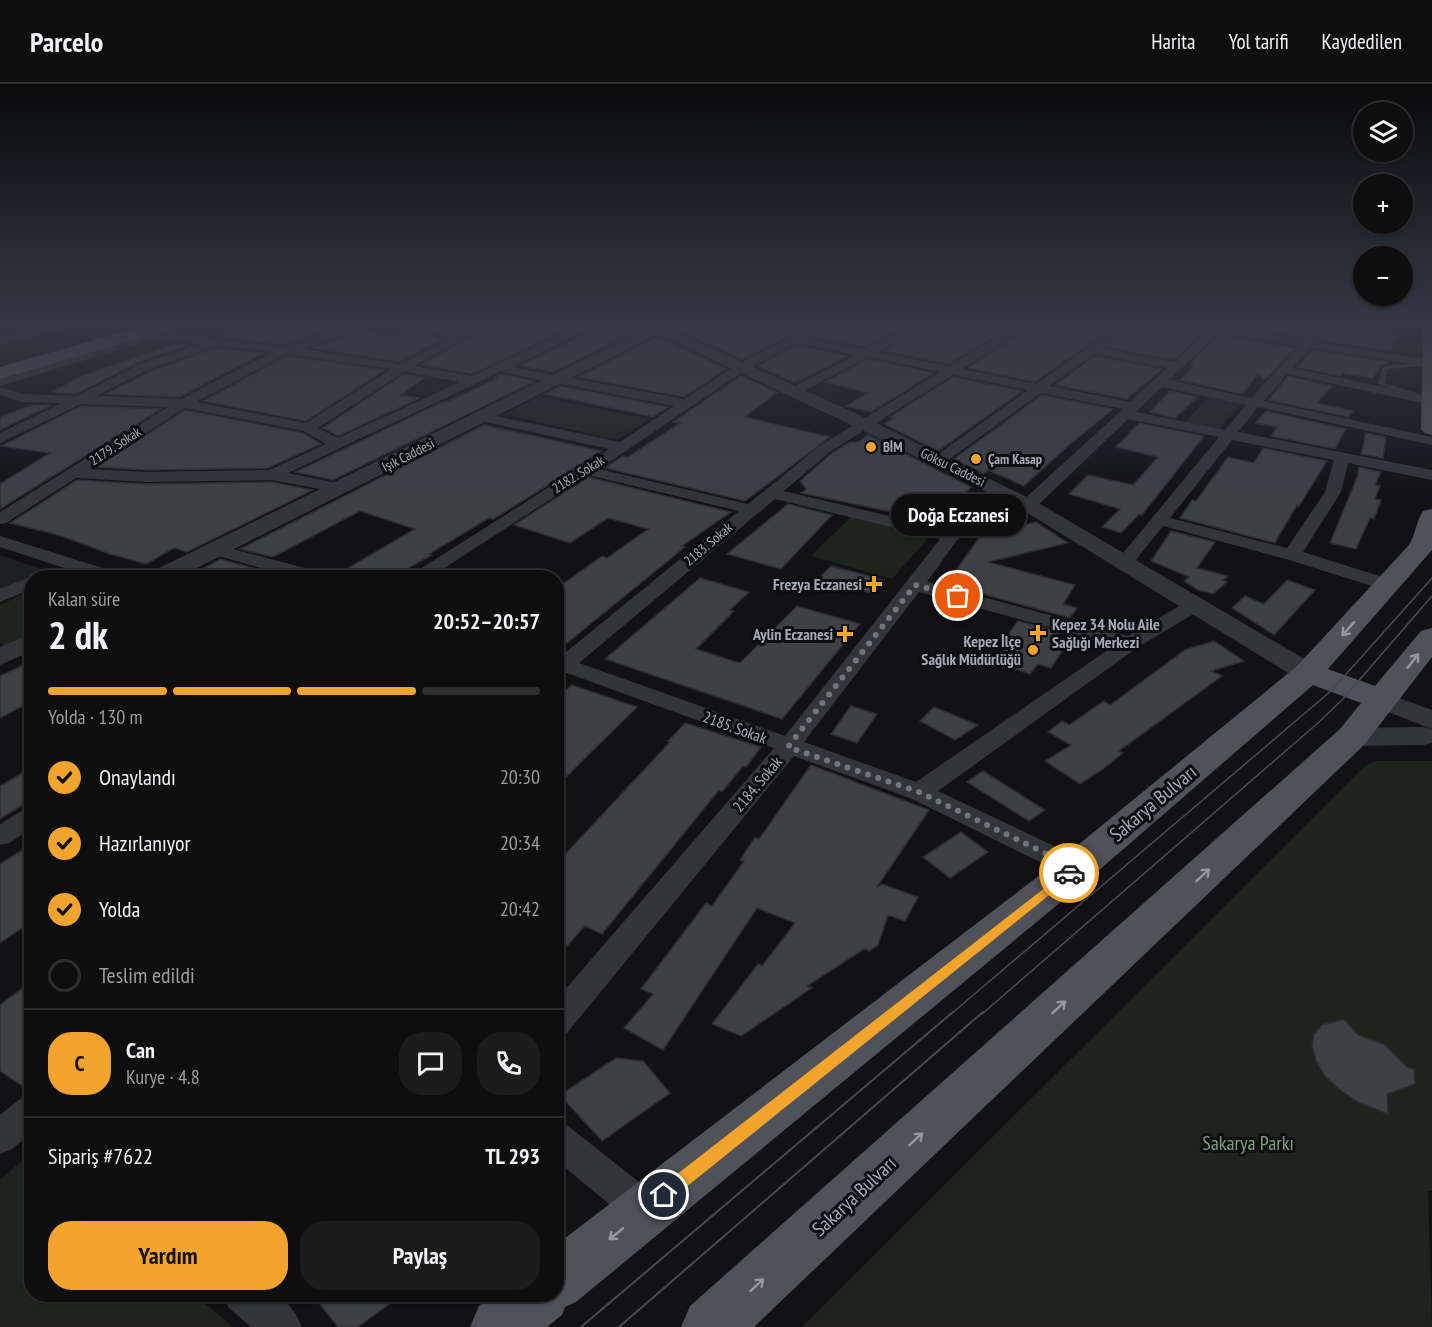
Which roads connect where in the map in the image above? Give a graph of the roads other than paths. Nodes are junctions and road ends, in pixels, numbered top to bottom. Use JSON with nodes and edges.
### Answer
{"nodes":[{"id":1,"x":115,"y":382,"type":"edge"},
{"id":2,"x":224,"y":382,"type":"edge"},
{"id":3,"x":380,"y":382,"type":"edge"},
{"id":4,"x":470,"y":382,"type":"edge"},
{"id":5,"x":552,"y":382,"type":"edge"},
{"id":6,"x":567,"y":382,"type":"edge"},
{"id":7,"x":719,"y":382,"type":"edge"},
{"id":8,"x":772,"y":382,"type":"edge"},
{"id":9,"x":813,"y":382,"type":"edge"},
{"id":10,"x":930,"y":382,"type":"edge"},
{"id":11,"x":1009,"y":382,"type":"edge"},
{"id":12,"x":1047,"y":382,"type":"edge"},
{"id":13,"x":1159,"y":382,"type":"joint"},
{"id":14,"x":1273,"y":382,"type":"edge"},
{"id":15,"x":1341,"y":382,"type":"edge"},
{"id":16,"x":1381,"y":382,"type":"edge"},
{"id":17,"x":1431,"y":382,"type":"edge"},
{"id":18,"x":1039,"y":388,"type":"junction"},
{"id":19,"x":0,"y":391,"type":"edge"},
{"id":20,"x":794,"y":392,"type":"junction"},
{"id":21,"x":78,"y":401,"type":"junction"},
{"id":22,"x":1431,"y":401,"type":"edge"},
{"id":23,"x":1255,"y":402,"type":"junction"},
{"id":24,"x":183,"y":403,"type":"junction"},
{"id":25,"x":687,"y":404,"type":"junction"},
{"id":26,"x":1129,"y":411,"type":"junction"},
{"id":27,"x":482,"y":417,"type":"junction"},
{"id":28,"x":864,"y":424,"type":"junction"},
{"id":29,"x":308,"y":428,"type":"junction"},
{"id":30,"x":1432,"y":429,"type":"edge"},
{"id":31,"x":1226,"y":436,"type":"junction"},
{"id":32,"x":0,"y":439,"type":"edge"},
{"id":33,"x":1432,"y":441,"type":"edge"},
{"id":34,"x":336,"y":443,"type":"junction"},
{"id":35,"x":622,"y":447,"type":"junction"},
{"id":36,"x":1342,"y":457,"type":"junction"},
{"id":37,"x":939,"y":460,"type":"junction"},
{"id":38,"x":585,"y":470,"type":"junction"},
{"id":39,"x":73,"y":474,"type":"junction"},
{"id":40,"x":272,"y":475,"type":"junction"},
{"id":41,"x":1432,"y":475,"type":"edge"},
{"id":42,"x":341,"y":488,"type":"junction"},
{"id":43,"x":771,"y":493,"type":"junction"},
{"id":44,"x":1006,"y":493,"type":"junction"},
{"id":45,"x":1029,"y":505,"type":"junction"},
{"id":46,"x":750,"y":509,"type":"junction"},
{"id":47,"x":1432,"y":516,"type":"edge"},
{"id":48,"x":0,"y":519,"type":"edge"},
{"id":49,"x":1159,"y":520,"type":"junction"},
{"id":50,"x":951,"y":536,"type":"junction"},
{"id":51,"x":0,"y":541,"type":"edge"},
{"id":52,"x":214,"y":549,"type":"junction"},
{"id":53,"x":1292,"y":555,"type":"junction"},
{"id":54,"x":1125,"y":562,"type":"junction"},
{"id":55,"x":69,"y":564,"type":"junction"},
{"id":56,"x":57,"y":570,"type":"edge"},
{"id":57,"x":89,"y":570,"type":"edge"},
{"id":58,"x":173,"y":570,"type":"edge"},
{"id":59,"x":291,"y":570,"type":"edge"},
{"id":60,"x":428,"y":570,"type":"edge"},
{"id":61,"x":915,"y":585,"type":"junction"},
{"id":62,"x":1388,"y":585,"type":"junction"},
{"id":63,"x":24,"y":586,"type":"edge"},
{"id":64,"x":0,"y":596,"type":"edge"},
{"id":65,"x":1195,"y":605,"type":"junction"},
{"id":66,"x":1432,"y":637,"type":"edge"},
{"id":67,"x":1131,"y":643,"type":"junction"},
{"id":68,"x":24,"y":645,"type":"edge"},
{"id":69,"x":0,"y":657,"type":"edge"},
{"id":70,"x":564,"y":662,"type":"edge"},
{"id":71,"x":564,"y":668,"type":"edge"},
{"id":72,"x":1308,"y":673,"type":"junction"},
{"id":73,"x":1368,"y":718,"type":"junction"},
{"id":74,"x":1429,"y":732,"type":"edge"},
{"id":75,"x":788,"y":747,"type":"junction"},
{"id":76,"x":919,"y":792,"type":"junction"},
{"id":77,"x":24,"y":821,"type":"edge"},
{"id":78,"x":0,"y":836,"type":"edge"},
{"id":79,"x":1076,"y":868,"type":"junction"},
{"id":80,"x":564,"y":1013,"type":"edge"},
{"id":81,"x":24,"y":1119,"type":"edge"},
{"id":82,"x":0,"y":1137,"type":"edge"},
{"id":83,"x":564,"y":1144,"type":"edge"},
{"id":84,"x":645,"y":1210,"type":"junction"},
{"id":85,"x":564,"y":1276,"type":"edge"},
{"id":86,"x":252,"y":1302,"type":"edge"},
{"id":87,"x":531,"y":1302,"type":"edge"},
{"id":88,"x":711,"y":1326,"type":"edge"},
{"id":89,"x":282,"y":1327,"type":"edge"},
{"id":90,"x":500,"y":1327,"type":"edge"}],
"edges":[{"from":1,"to":21,"type":"street"},
{"from":2,"to":24,"type":"street","name":"2179. Sokak"},
{"from":3,"to":29,"type":"street"},
{"from":4,"to":34,"type":"street"},
{"from":5,"to":27,"type":"street","name":"Işık Caddesi"},
{"from":6,"to":25,"type":"street"},
{"from":7,"to":25,"type":"street","name":"2182. Sokak"},
{"from":8,"to":20,"type":"street","name":"Göksu Caddesi"},
{"from":9,"to":20,"type":"street"},
{"from":10,"to":28,"type":"street","name":"2183. Sokak"},
{"from":11,"to":18,"type":"street"},
{"from":12,"to":18,"type":"street"},
{"from":13,"to":23,"type":"street"},
{"from":13,"to":26,"type":"street"},
{"from":14,"to":23,"type":"street"},
{"from":15,"to":22,"type":"street"},
{"from":16,"to":22,"type":"lane"},
{"from":17,"to":22,"type":"main road"},
{"from":18,"to":26,"type":"street"},
{"from":18,"to":37,"type":"street"},
{"from":19,"to":21,"type":"street"},
{"from":20,"to":28,"type":"street","name":"Göksu Caddesi"},
{"from":21,"to":24,"type":"street"},
{"from":21,"to":32,"type":"street"},
{"from":22,"to":30,"type":"main road"},
{"from":23,"to":31,"type":"street"},
{"from":23,"to":33,"type":"street"},
{"from":24,"to":29,"type":"street"},
{"from":24,"to":39,"type":"street","name":"2179. Sokak"},
{"from":25,"to":35,"type":"street","name":"2182. Sokak"},
{"from":26,"to":31,"type":"street"},
{"from":26,"to":45,"type":"street"},
{"from":27,"to":35,"type":"street"},
{"from":27,"to":42,"type":"street","name":"Işık Caddesi"},
{"from":28,"to":37,"type":"street","name":"Göksu Caddesi"},
{"from":28,"to":43,"type":"street","name":"2183. Sokak"},
{"from":29,"to":34,"type":"street"},
{"from":31,"to":36,"type":"street"},
{"from":31,"to":49,"type":"street"},
{"from":34,"to":40,"type":"street"},
{"from":35,"to":38,"type":"street","name":"2182. Sokak"},
{"from":36,"to":41,"type":"street"},
{"from":36,"to":53,"type":"street"},
{"from":37,"to":44,"type":"street","name":"Göksu Caddesi"},
{"from":38,"to":46,"type":"street"},
{"from":38,"to":60,"type":"street","name":"2182. Sokak"},
{"from":39,"to":40,"type":"street"},
{"from":39,"to":48,"type":"street","name":"2179. Sokak"},
{"from":40,"to":42,"type":"street"},
{"from":42,"to":52,"type":"street","name":"Işık Caddesi"},
{"from":43,"to":46,"type":"street","name":"2183. Sokak"},
{"from":43,"to":50,"type":"street"},
{"from":44,"to":45,"type":"street","name":"Göksu Caddesi"},
{"from":44,"to":50,"type":"street","name":"2184. Sokak"},
{"from":45,"to":54,"type":"street","name":"Göksu Caddesi"},
{"from":46,"to":70,"type":"street","name":"2183. Sokak"},
{"from":47,"to":62,"type":"main road","name":"Sakarya Bulvarı"},
{"from":49,"to":53,"type":"street"},
{"from":49,"to":54,"type":"street"},
{"from":50,"to":61,"type":"street","name":"2184. Sokak"},
{"from":51,"to":55,"type":"street"},
{"from":52,"to":58,"type":"street","name":"Işık Caddesi"},
{"from":52,"to":59,"type":"street"},
{"from":53,"to":62,"type":"street"},
{"from":54,"to":65,"type":"street","name":"Göksu Caddesi"},
{"from":55,"to":56,"type":"street"},
{"from":55,"to":57,"type":"street"},
{"from":61,"to":67,"type":"street"},
{"from":61,"to":75,"type":"street","name":"2184. Sokak"},
{"from":62,"to":72,"type":"main road","name":"Sakarya Bulvarı","one_way":true},
{"from":63,"to":64,"type":"street"},
{"from":65,"to":67,"type":"street"},
{"from":65,"to":72,"type":"street","name":"Göksu Caddesi"},
{"from":73,"to":66,"type":"main road","name":"Sakarya Bulvarı","one_way":true},
{"from":67,"to":76,"type":"street"},
{"from":68,"to":69,"type":"street"},
{"from":71,"to":75,"type":"street","name":"2185. Sokak"},
{"from":72,"to":73,"type":"main road"},
{"from":72,"to":79,"type":"main road","name":"Sakarya Bulvarı"},
{"from":73,"to":74,"type":"street"},
{"from":73,"to":74,"type":"street"},
{"from":88,"to":73,"type":"main road","name":"Sakarya Bulvarı","one_way":true},
{"from":75,"to":76,"type":"street","name":"2185. Sokak"},
{"from":75,"to":80,"type":"street","name":"2184. Sokak"},
{"from":76,"to":79,"type":"street","name":"2185. Sokak"},
{"from":77,"to":78,"type":"street"},
{"from":79,"to":84,"type":"main road","name":"Sakarya Bulvarı"},
{"from":81,"to":82,"type":"street"},
{"from":83,"to":84,"type":"street"},
{"from":84,"to":85,"type":"main road","name":"Sakarya Bulvarı","one_way":true},
{"from":86,"to":89,"type":"street"},
{"from":87,"to":90,"type":"main road"}]}
